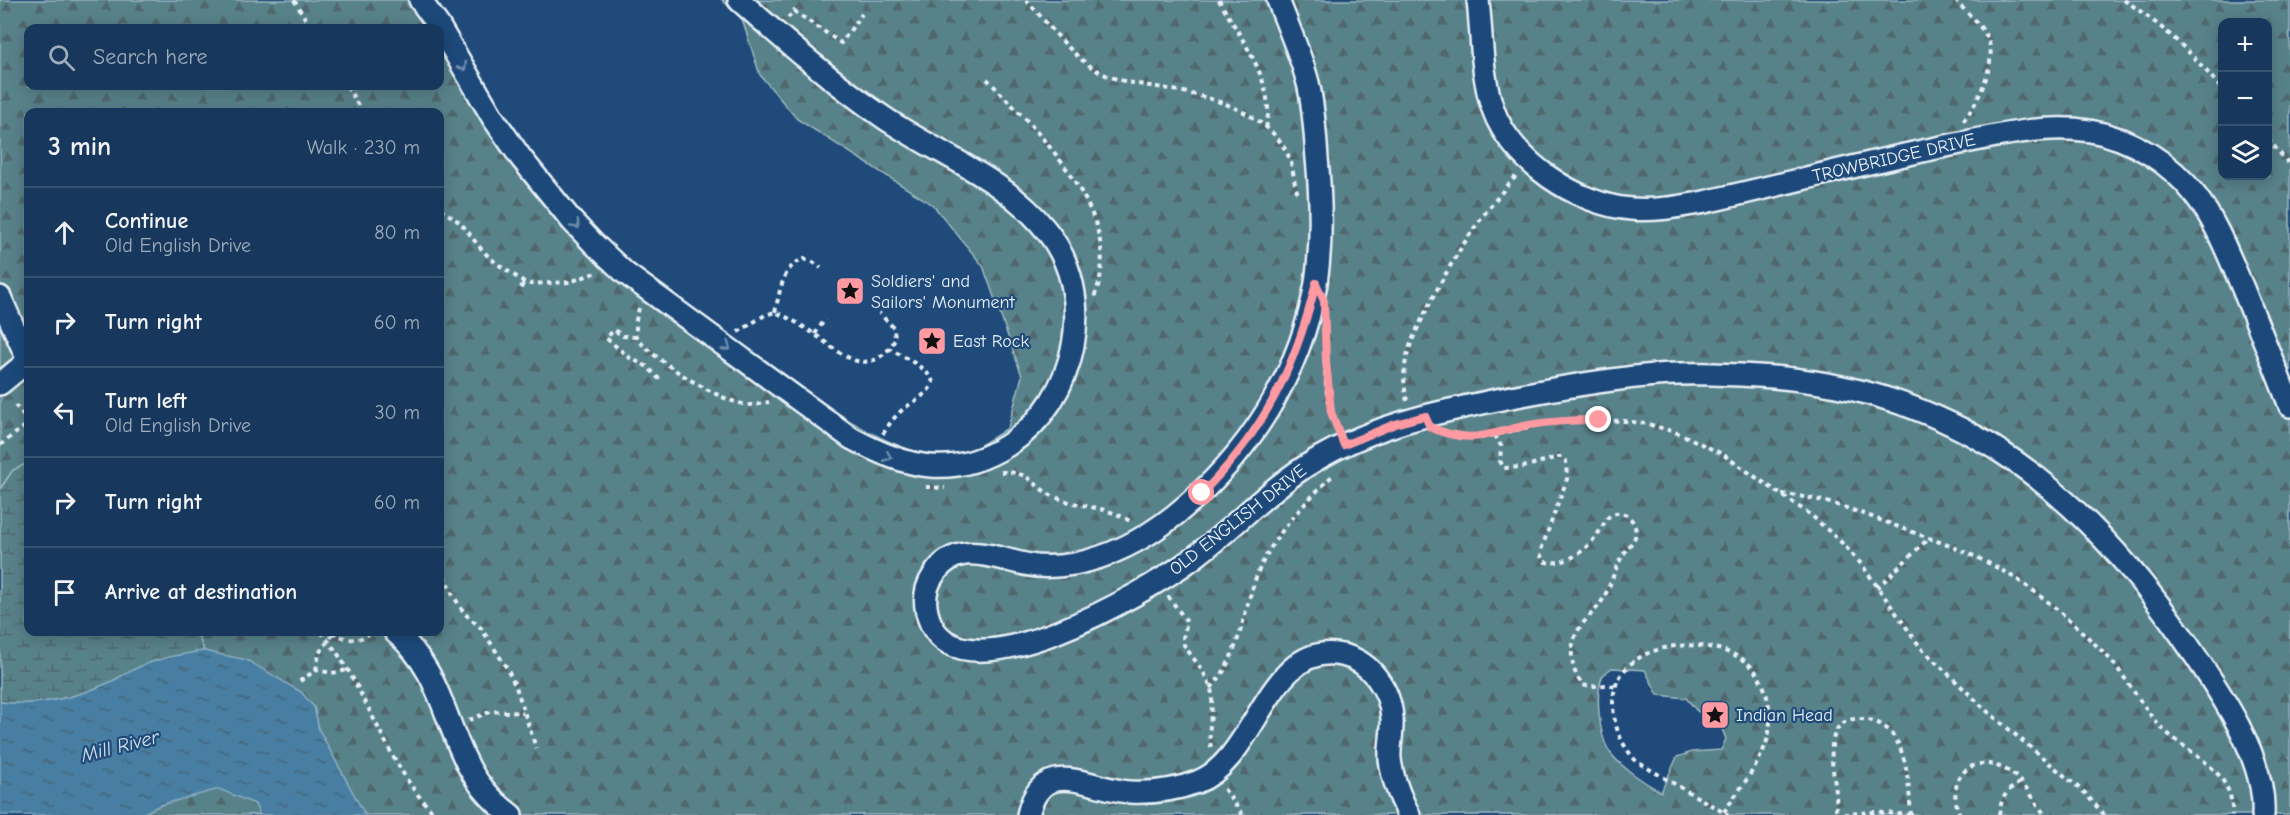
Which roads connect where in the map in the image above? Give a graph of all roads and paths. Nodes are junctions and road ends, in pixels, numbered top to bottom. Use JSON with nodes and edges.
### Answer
{"nodes":[{"id":1,"x":294,"y":0,"type":"edge"},
{"id":2,"x":420,"y":0,"type":"edge"},
{"id":3,"x":739,"y":0,"type":"edge"},
{"id":4,"x":1026,"y":0,"type":"edge"},
{"id":5,"x":1219,"y":0,"type":"edge"},
{"id":6,"x":1278,"y":0,"type":"edge"},
{"id":7,"x":1478,"y":0,"type":"edge"},
{"id":8,"x":1955,"y":0,"type":"edge"},
{"id":9,"x":2124,"y":0,"type":"edge"},
{"id":10,"x":792,"y":13,"type":"dead end"},
{"id":11,"x":862,"y":14,"type":"dead end"},
{"id":12,"x":309,"y":24,"type":"edge"},
{"id":13,"x":438,"y":24,"type":"edge"},
{"id":14,"x":444,"y":35,"type":"edge"},
{"id":15,"x":987,"y":80,"type":"dead end"},
{"id":16,"x":2218,"y":85,"type":"edge"},
{"id":17,"x":349,"y":90,"type":"edge"},
{"id":18,"x":360,"y":108,"type":"edge"},
{"id":19,"x":1958,"y":127,"type":"dead end"},
{"id":20,"x":1266,"y":128,"type":"junction"},
{"id":21,"x":2272,"y":144,"type":"edge"},
{"id":22,"x":1529,"y":161,"type":"junction"},
{"id":23,"x":2290,"y":165,"type":"edge"},
{"id":24,"x":1300,"y":200,"type":"dead end"},
{"id":25,"x":444,"y":212,"type":"edge"},
{"id":26,"x":612,"y":261,"type":"junction"},
{"id":27,"x":821,"y":268,"type":"dead end"},
{"id":28,"x":524,"y":282,"type":"junction"},
{"id":29,"x":521,"y":288,"type":"dead end"},
{"id":30,"x":650,"y":289,"type":"junction"},
{"id":31,"x":0,"y":297,"type":"edge"},
{"id":32,"x":775,"y":312,"type":"junction"},
{"id":33,"x":1077,"y":312,"type":"junction"},
{"id":34,"x":879,"y":313,"type":"dead end"},
{"id":35,"x":825,"y":319,"type":"dead end"},
{"id":36,"x":1325,"y":326,"type":"dead end"},
{"id":37,"x":815,"y":334,"type":"junction"},
{"id":38,"x":636,"y":337,"type":"junction"},
{"id":39,"x":725,"y":346,"type":"junction"},
{"id":40,"x":890,"y":349,"type":"junction"},
{"id":41,"x":24,"y":351,"type":"edge"},
{"id":42,"x":24,"y":363,"type":"edge"},
{"id":43,"x":660,"y":380,"type":"dead end"},
{"id":44,"x":0,"y":384,"type":"edge"},
{"id":45,"x":773,"y":401,"type":"dead end"},
{"id":46,"x":15,"y":405,"type":"dead end"},
{"id":47,"x":2290,"y":406,"type":"edge"},
{"id":48,"x":895,"y":416,"type":"dead end"},
{"id":49,"x":24,"y":417,"type":"edge"},
{"id":50,"x":1419,"y":418,"type":"junction"},
{"id":51,"x":24,"y":426,"type":"edge"},
{"id":52,"x":1495,"y":435,"type":"junction"},
{"id":53,"x":0,"y":445,"type":"edge"},
{"id":54,"x":1344,"y":445,"type":"junction"},
{"id":55,"x":1016,"y":474,"type":"dead end"},
{"id":56,"x":1334,"y":474,"type":"dead end"},
{"id":57,"x":1781,"y":494,"type":"junction"},
{"id":58,"x":1137,"y":526,"type":"dead end"},
{"id":59,"x":1928,"y":538,"type":"junction"},
{"id":60,"x":444,"y":576,"type":"edge"},
{"id":61,"x":1877,"y":588,"type":"junction"},
{"id":62,"x":1164,"y":590,"type":"dead end"},
{"id":63,"x":324,"y":636,"type":"edge"},
{"id":64,"x":331,"y":636,"type":"edge"},
{"id":65,"x":340,"y":636,"type":"edge"},
{"id":66,"x":364,"y":636,"type":"edge"},
{"id":67,"x":399,"y":636,"type":"edge"},
{"id":68,"x":328,"y":640,"type":"junction"},
{"id":69,"x":316,"y":670,"type":"junction"},
{"id":70,"x":348,"y":670,"type":"junction"},
{"id":71,"x":300,"y":681,"type":"dead end"},
{"id":72,"x":1615,"y":687,"type":"junction"},
{"id":73,"x":1211,"y":688,"type":"junction"},
{"id":74,"x":523,"y":713,"type":"junction"},
{"id":75,"x":453,"y":729,"type":"junction"},
{"id":76,"x":536,"y":748,"type":"dead end"},
{"id":77,"x":1214,"y":752,"type":"dead end"},
{"id":78,"x":1213,"y":773,"type":"junction"},
{"id":79,"x":2021,"y":782,"type":"junction"},
{"id":80,"x":1726,"y":813,"type":"edge"},
{"id":81,"x":436,"y":815,"type":"edge"},
{"id":82,"x":511,"y":815,"type":"edge"},
{"id":83,"x":1028,"y":815,"type":"edge"},
{"id":84,"x":1243,"y":815,"type":"edge"},
{"id":85,"x":1409,"y":815,"type":"edge"},
{"id":86,"x":1835,"y":815,"type":"edge"},
{"id":87,"x":1911,"y":815,"type":"edge"},
{"id":88,"x":1960,"y":815,"type":"edge"},
{"id":89,"x":1999,"y":815,"type":"edge"},
{"id":90,"x":2045,"y":815,"type":"edge"},
{"id":91,"x":2104,"y":815,"type":"edge"},
{"id":92,"x":2232,"y":815,"type":"edge"},
{"id":93,"x":2263,"y":815,"type":"edge"}],
"edges":[{"from":1,"to":12,"type":"path"},
{"from":2,"to":13,"type":"street","one_way":true},
{"from":3,"to":33,"type":"street"},
{"from":4,"to":20,"type":"path"},
{"from":5,"to":20,"type":"path"},
{"from":6,"to":54,"type":"street","name":"OLD ENGLISH DRIVE"},
{"from":7,"to":22,"type":"street","name":"TROWBRIDGE DRIVE"},
{"from":8,"to":19,"type":"path"},
{"from":9,"to":16,"type":"path"},
{"from":10,"to":11,"type":"path"},
{"from":14,"to":26,"type":"street","one_way":true},
{"from":15,"to":33,"type":"path"},
{"from":17,"to":18,"type":"path"},
{"from":20,"to":24,"type":"path"},
{"from":21,"to":23,"type":"path"},
{"from":22,"to":47,"type":"street","name":"TROWBRIDGE DRIVE"},
{"from":22,"to":50,"type":"path"},
{"from":25,"to":28,"type":"path"},
{"from":26,"to":28,"type":"path"},
{"from":26,"to":30,"type":"street"},
{"from":27,"to":32,"type":"path"},
{"from":28,"to":29,"type":"path"},
{"from":30,"to":38,"type":"path"},
{"from":30,"to":39,"type":"street"},
{"from":31,"to":41,"type":"street"},
{"from":32,"to":37,"type":"path"},
{"from":32,"to":39,"type":"path"},
{"from":39,"to":33,"type":"street","one_way":true},
{"from":34,"to":40,"type":"path"},
{"from":35,"to":37,"type":"path"},
{"from":36,"to":54,"type":"path"},
{"from":37,"to":40,"type":"path"},
{"from":38,"to":43,"type":"path"},
{"from":38,"to":45,"type":"path"},
{"from":40,"to":48,"type":"path"},
{"from":42,"to":44,"type":"street"},
{"from":46,"to":49,"type":"path"},
{"from":50,"to":52,"type":"path"},
{"from":50,"to":54,"type":"street","name":"OLD ENGLISH DRIVE"},
{"from":50,"to":93,"type":"street","name":"OLD ENGLISH DRIVE"},
{"from":51,"to":53,"type":"path"},
{"from":52,"to":57,"type":"path"},
{"from":52,"to":72,"type":"path"},
{"from":55,"to":58,"type":"path"},
{"from":56,"to":73,"type":"path"},
{"from":57,"to":59,"type":"path"},
{"from":57,"to":61,"type":"path"},
{"from":59,"to":61,"type":"path"},
{"from":59,"to":92,"type":"path"},
{"from":60,"to":74,"type":"path"},
{"from":61,"to":91,"type":"path"},
{"from":62,"to":73,"type":"path"},
{"from":63,"to":68,"type":"path"},
{"from":64,"to":68,"type":"path"},
{"from":65,"to":66,"type":"path"},
{"from":67,"to":75,"type":"street"},
{"from":68,"to":69,"type":"path"},
{"from":68,"to":70,"type":"path"},
{"from":69,"to":70,"type":"path"},
{"from":69,"to":71,"type":"path"},
{"from":70,"to":81,"type":"path"},
{"from":72,"to":80,"type":"path"},
{"from":72,"to":80,"type":"path"},
{"from":73,"to":77,"type":"path"},
{"from":74,"to":75,"type":"path"},
{"from":74,"to":76,"type":"path"},
{"from":75,"to":82,"type":"street"},
{"from":78,"to":83,"type":"street"},
{"from":78,"to":84,"type":"path"},
{"from":78,"to":85,"type":"street"},
{"from":79,"to":88,"type":"path"},
{"from":79,"to":89,"type":"path"},
{"from":79,"to":90,"type":"path"},
{"from":86,"to":87,"type":"path"},
{"from":86,"to":87,"type":"path"}]}
